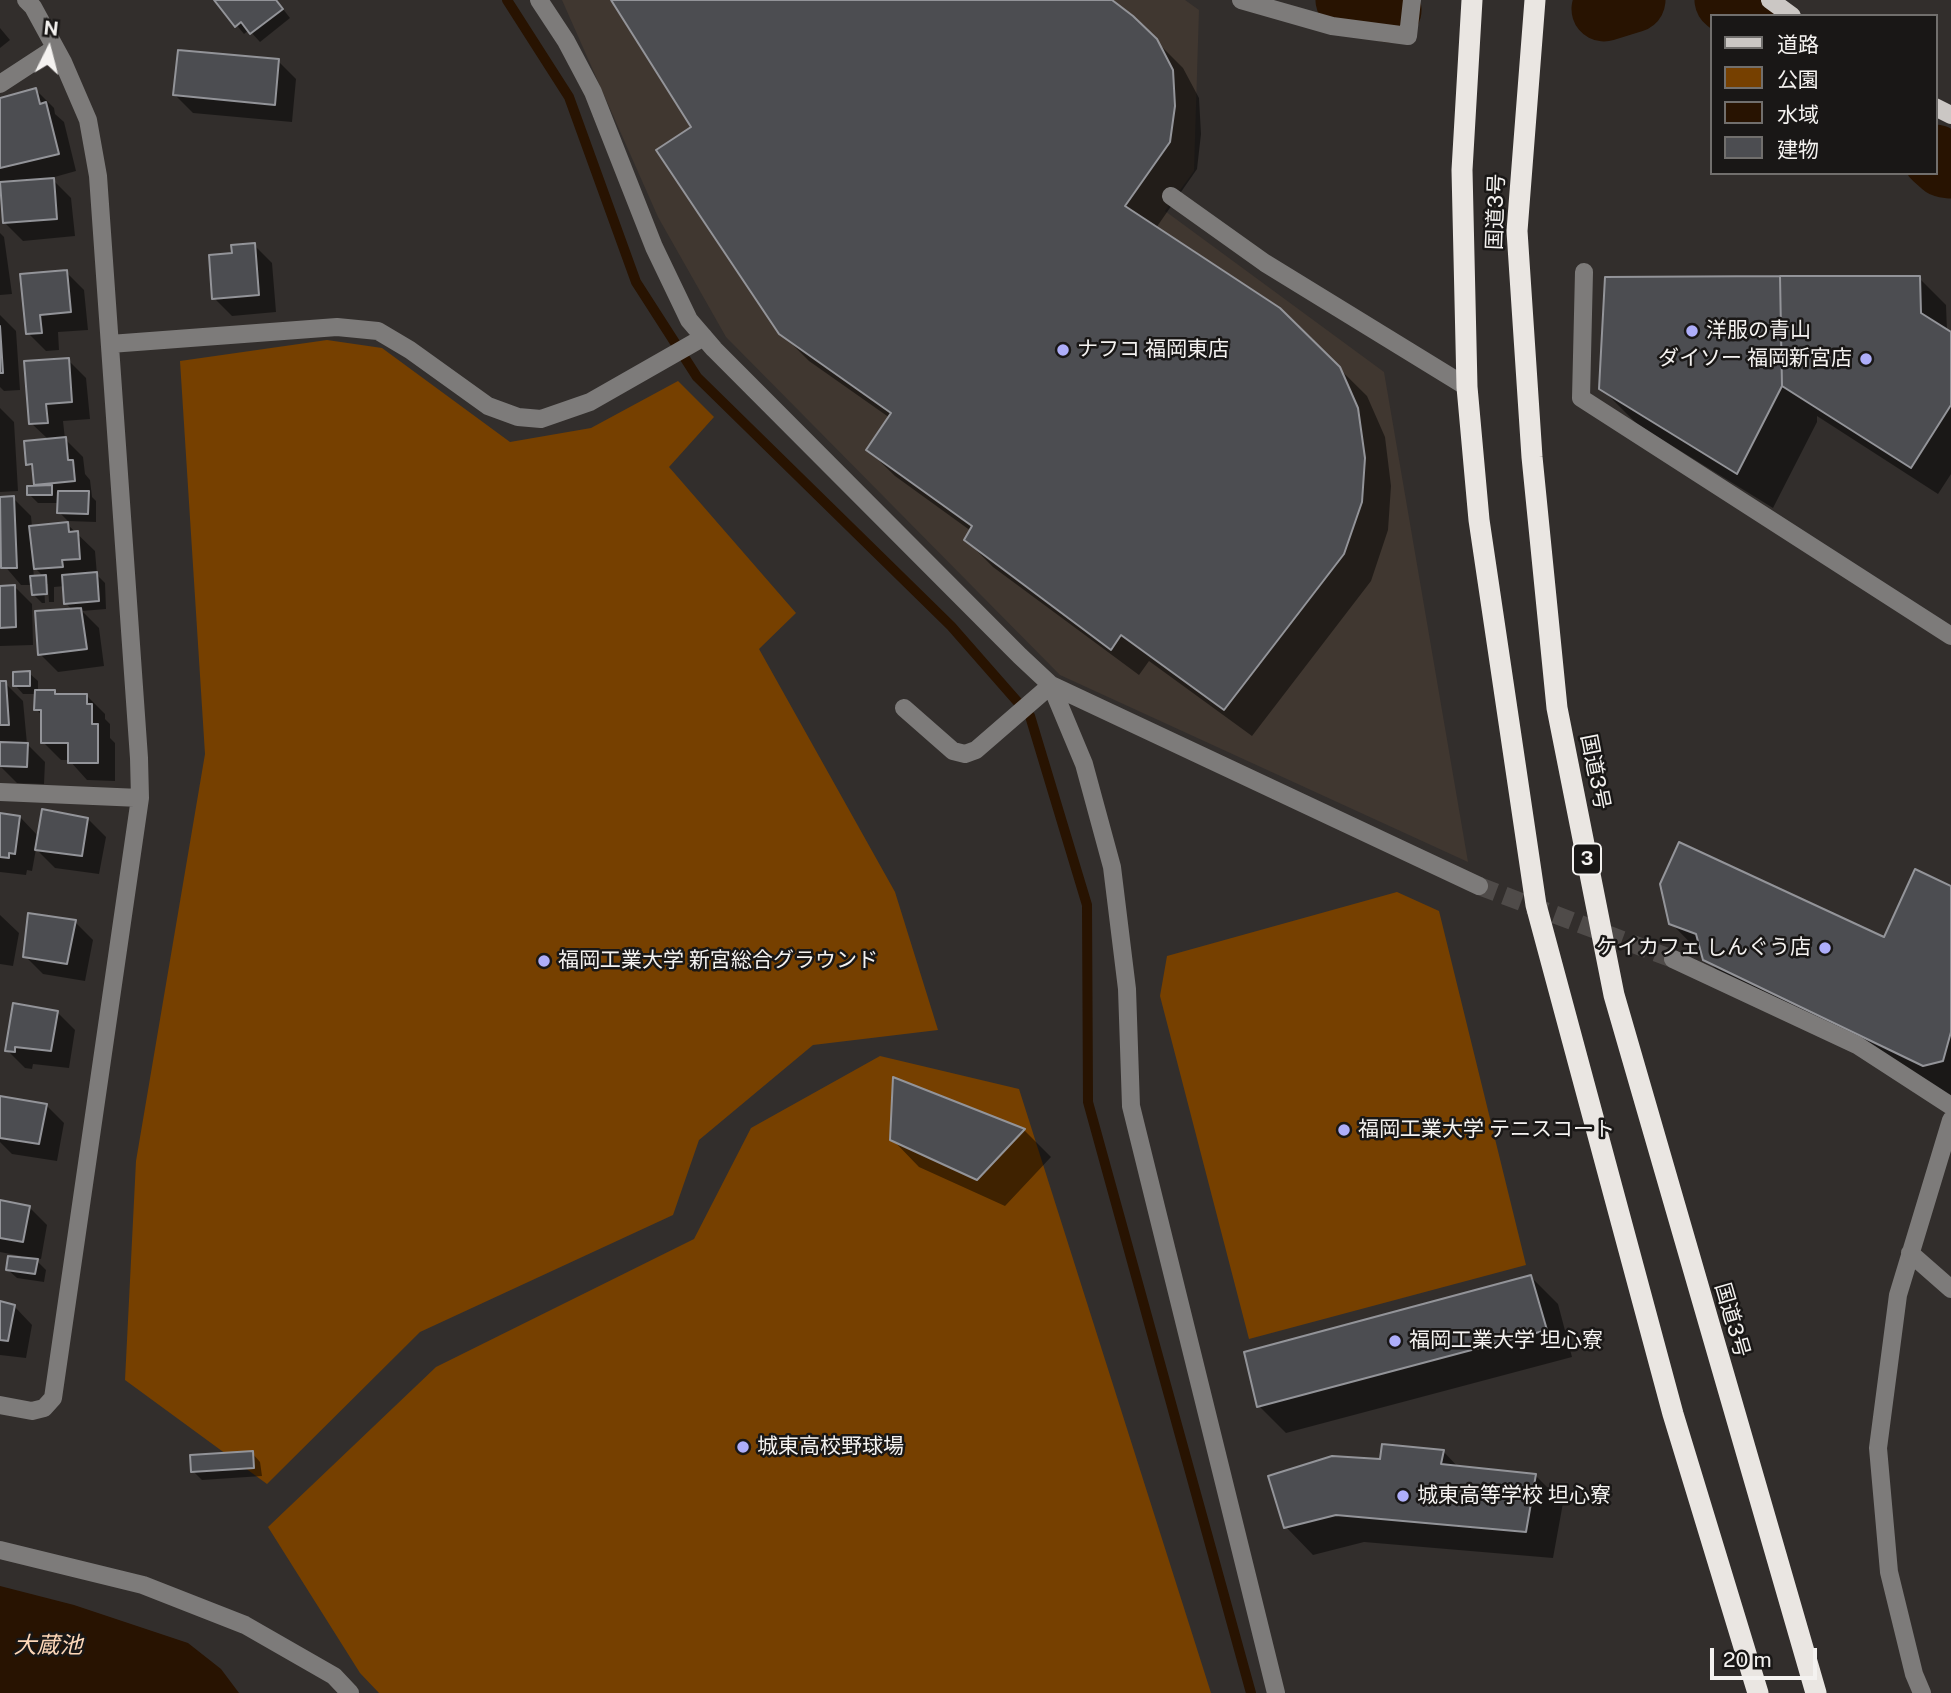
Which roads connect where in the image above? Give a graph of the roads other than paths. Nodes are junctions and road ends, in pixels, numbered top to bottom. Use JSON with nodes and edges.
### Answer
{"nodes":[{"id":1,"x":26,"y":0,"type":"edge"},
{"id":2,"x":539,"y":0,"type":"edge"},
{"id":3,"x":1241,"y":0,"type":"edge"},
{"id":4,"x":1412,"y":0,"type":"edge"},
{"id":5,"x":1472,"y":0,"type":"edge"},
{"id":6,"x":1535,"y":0,"type":"edge"},
{"id":7,"x":1770,"y":0,"type":"edge"},
{"id":8,"x":1789,"y":14,"type":"edge"},
{"id":9,"x":55,"y":48,"type":"junction"},
{"id":10,"x":0,"y":84,"type":"edge"},
{"id":11,"x":1171,"y":195,"type":"dead end"},
{"id":12,"x":1584,"y":272,"type":"dead end"},
{"id":13,"x":704,"y":337,"type":"junction"},
{"id":14,"x":110,"y":344,"type":"junction"},
{"id":15,"x":1466,"y":387,"type":"junction"},
{"id":16,"x":1951,"y":636,"type":"edge"},
{"id":17,"x":1052,"y":685,"type":"junction"},
{"id":18,"x":904,"y":708,"type":"dead end"},
{"id":19,"x":0,"y":792,"type":"edge"},
{"id":20,"x":140,"y":798,"type":"junction"},
{"id":21,"x":1479,"y":886,"type":"tunnel mouth"},
{"id":22,"x":1673,"y":959,"type":"tunnel mouth"},
{"id":23,"x":1951,"y":1106,"type":"edge"},
{"id":24,"x":1951,"y":1120,"type":"edge"},
{"id":25,"x":1910,"y":1253,"type":"junction"},
{"id":26,"x":1951,"y":1289,"type":"edge"},
{"id":27,"x":0,"y":1405,"type":"edge"},
{"id":28,"x":0,"y":1550,"type":"edge"},
{"id":29,"x":350,"y":1693,"type":"edge"},
{"id":30,"x":1278,"y":1693,"type":"edge"},
{"id":31,"x":1758,"y":1693,"type":"edge"},
{"id":32,"x":1816,"y":1693,"type":"edge"},
{"id":33,"x":1922,"y":1693,"type":"edge"}],
"edges":[{"from":1,"to":9,"type":"street"},
{"from":2,"to":13,"type":"street"},
{"from":3,"to":4,"type":"street"},
{"from":5,"to":15,"type":"highway","name":"国道3号"},
{"from":6,"to":32,"type":"highway","name":"国道3号","number":"3"},
{"from":7,"to":8,"type":"main road"},
{"from":9,"to":10,"type":"street"},
{"from":9,"to":14,"type":"street"},
{"from":11,"to":15,"type":"street"},
{"from":12,"to":16,"type":"street"},
{"from":13,"to":14,"type":"street"},
{"from":13,"to":17,"type":"street"},
{"from":14,"to":20,"type":"street"},
{"from":15,"to":31,"type":"highway","name":"国道3号"},
{"from":17,"to":18,"type":"street"},
{"from":17,"to":21,"type":"street"},
{"from":17,"to":30,"type":"street"},
{"from":19,"to":20,"type":"street"},
{"from":20,"to":27,"type":"street"},
{"from":22,"to":23,"type":"street"},
{"from":24,"to":25,"type":"street"},
{"from":25,"to":26,"type":"street"},
{"from":25,"to":33,"type":"street"},
{"from":28,"to":29,"type":"street"}]}
